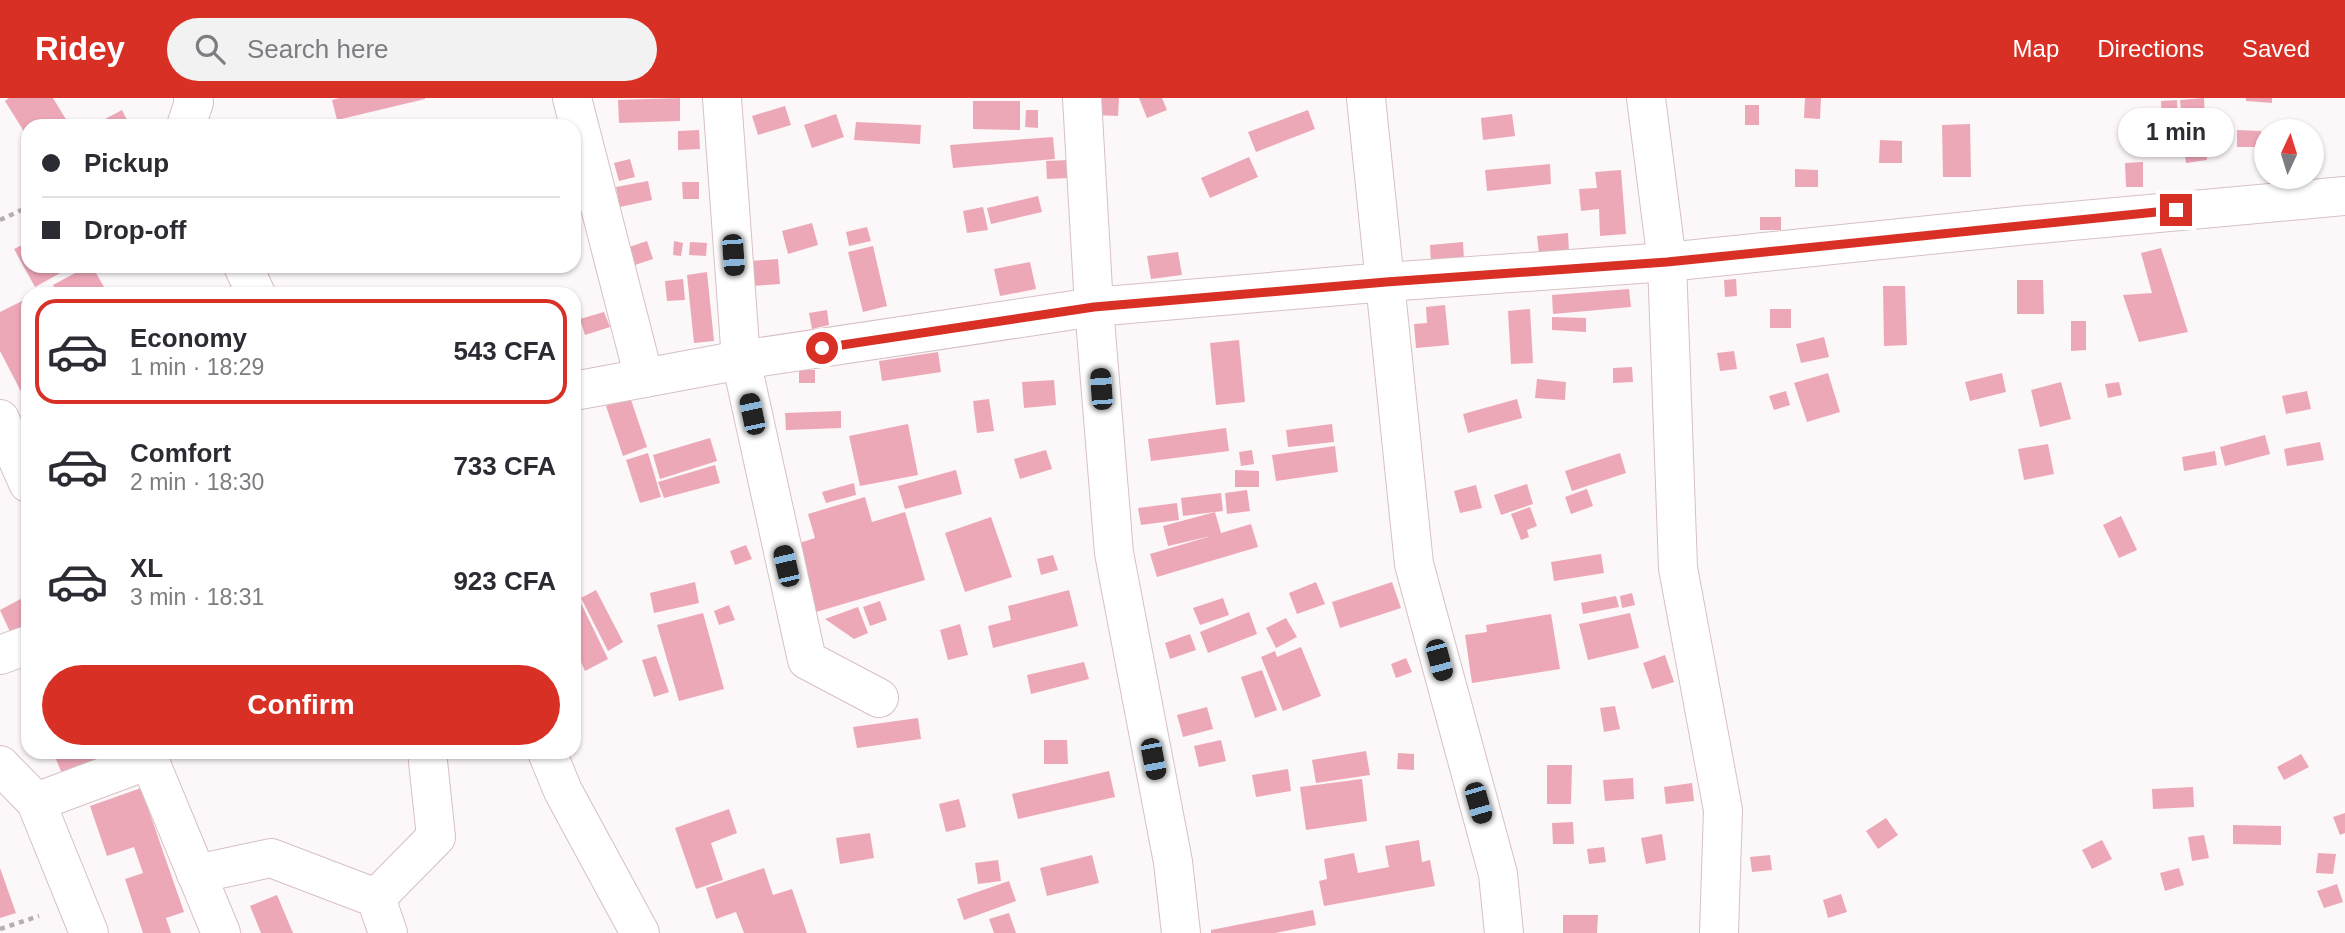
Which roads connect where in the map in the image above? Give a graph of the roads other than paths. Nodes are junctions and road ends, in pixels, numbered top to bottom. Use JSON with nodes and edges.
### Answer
{"nodes":[{"id":1,"x":572,"y":98,"type":"edge"},
{"id":2,"x":722,"y":98,"type":"edge"},
{"id":3,"x":1082,"y":98,"type":"edge"},
{"id":4,"x":1366,"y":98,"type":"edge"},
{"id":5,"x":1646,"y":98,"type":"edge"},
{"id":6,"x":577,"y":119,"type":"edge"},
{"id":7,"x":581,"y":133,"type":"edge"},
{"id":8,"x":2345,"y":196,"type":"edge"},
{"id":9,"x":1667,"y":262,"type":"junction"},
{"id":10,"x":1386,"y":282,"type":"junction"},
{"id":11,"x":1094,"y":307,"type":"junction"},
{"id":12,"x":741,"y":360,"type":"junction"},
{"id":13,"x":644,"y":378,"type":"junction"},
{"id":14,"x":581,"y":390,"type":"edge"},
{"id":15,"x":0,"y":419,"type":"edge"},
{"id":16,"x":21,"y":467,"type":"edge"},
{"id":17,"x":21,"y":648,"type":"edge"},
{"id":18,"x":0,"y":655,"type":"edge"},
{"id":19,"x":879,"y":698,"type":"dead end"},
{"id":20,"x":140,"y":759,"type":"edge"},
{"id":21,"x":148,"y":759,"type":"edge"},
{"id":22,"x":428,"y":759,"type":"edge"},
{"id":23,"x":550,"y":759,"type":"edge"},
{"id":24,"x":0,"y":765,"type":"edge"},
{"id":25,"x":36,"y":802,"type":"junction"},
{"id":26,"x":196,"y":874,"type":"junction"},
{"id":27,"x":382,"y":915,"type":"edge"},
{"id":28,"x":89,"y":933,"type":"edge"},
{"id":29,"x":221,"y":933,"type":"edge"},
{"id":30,"x":640,"y":933,"type":"edge"},
{"id":31,"x":1181,"y":933,"type":"edge"},
{"id":32,"x":1504,"y":933,"type":"edge"},
{"id":33,"x":1719,"y":933,"type":"edge"}],
"edges":[{"from":1,"to":6,"type":"street"},
{"from":2,"to":12,"type":"street"},
{"from":3,"to":11,"type":"street"},
{"from":4,"to":10,"type":"street"},
{"from":5,"to":9,"type":"street"},
{"from":7,"to":13,"type":"street"},
{"from":8,"to":9,"type":"street"},
{"from":9,"to":10,"type":"street"},
{"from":9,"to":33,"type":"street"},
{"from":10,"to":11,"type":"street"},
{"from":10,"to":32,"type":"street"},
{"from":11,"to":12,"type":"street"},
{"from":11,"to":31,"type":"street"},
{"from":12,"to":13,"type":"street"},
{"from":12,"to":19,"type":"street"},
{"from":13,"to":14,"type":"street"},
{"from":15,"to":16,"type":"street"},
{"from":17,"to":18,"type":"street"},
{"from":20,"to":25,"type":"street"},
{"from":21,"to":26,"type":"street"},
{"from":22,"to":27,"type":"street"},
{"from":23,"to":30,"type":"street"},
{"from":24,"to":25,"type":"street"},
{"from":25,"to":28,"type":"street"},
{"from":26,"to":27,"type":"street"},
{"from":26,"to":29,"type":"street"}]}
